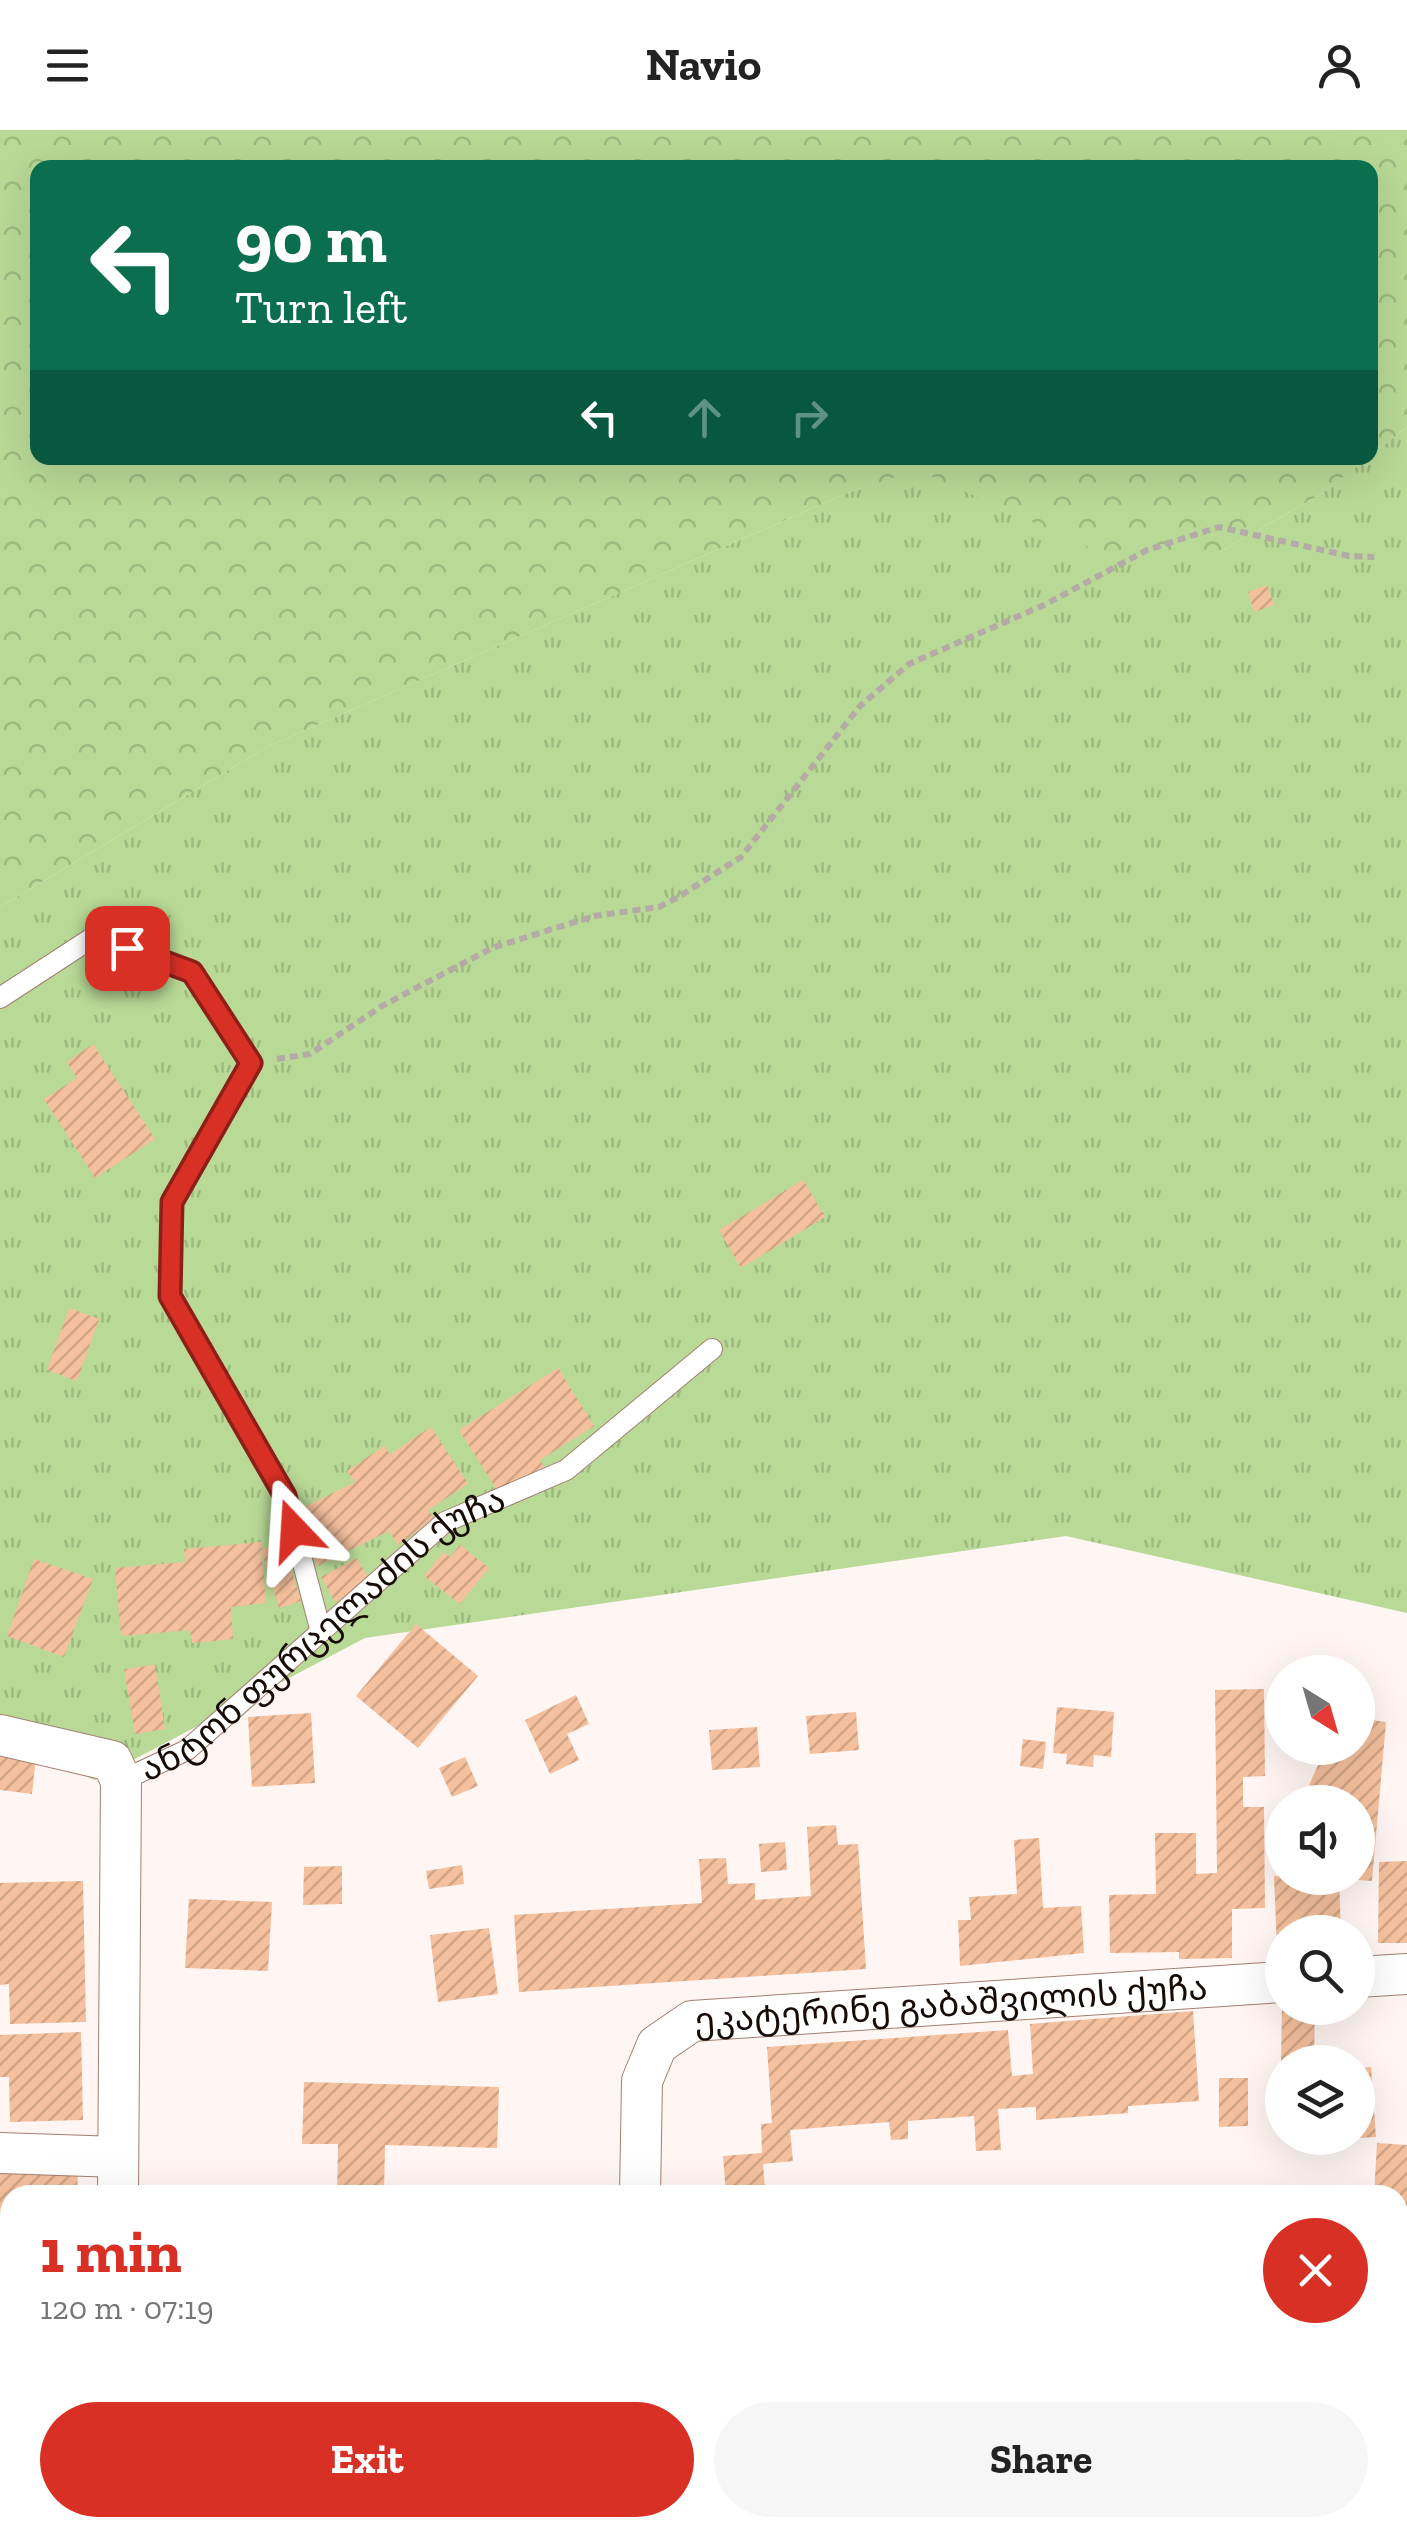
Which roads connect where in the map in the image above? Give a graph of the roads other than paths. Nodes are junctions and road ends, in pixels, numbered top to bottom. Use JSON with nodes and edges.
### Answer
{"nodes":[{"id":1,"x":0,"y":998,"type":"edge"},
{"id":2,"x":712,"y":1349,"type":"dead end"},
{"id":3,"x":321,"y":1632,"type":"junction"},
{"id":4,"x":0,"y":1736,"type":"edge"},
{"id":5,"x":121,"y":1781,"type":"junction"},
{"id":6,"x":1407,"y":1974,"type":"edge"},
{"id":7,"x":1375,"y":1977,"type":"edge"},
{"id":8,"x":1265,"y":1983,"type":"edge"},
{"id":9,"x":0,"y":2152,"type":"edge"},
{"id":10,"x":118,"y":2176,"type":"edge"},
{"id":11,"x":640,"y":2185,"type":"edge"}],
"edges":[{"from":1,"to":3,"type":"lane"},
{"from":2,"to":3,"type":"lane","name":"ანტონ ფურცელაძის ქუჩა"},
{"from":3,"to":5,"type":"lane","name":"ანტონ ფურცელაძის ქუჩა"},
{"from":4,"to":5,"type":"street"},
{"from":5,"to":10,"type":"street","name":"ანტონ ფურცელაძის ქუჩა"},
{"from":6,"to":7,"type":"street"},
{"from":8,"to":11,"type":"street","name":"ეკატერინე გაბაშვილის ქუჩა"},
{"from":9,"to":10,"type":"street"}]}
